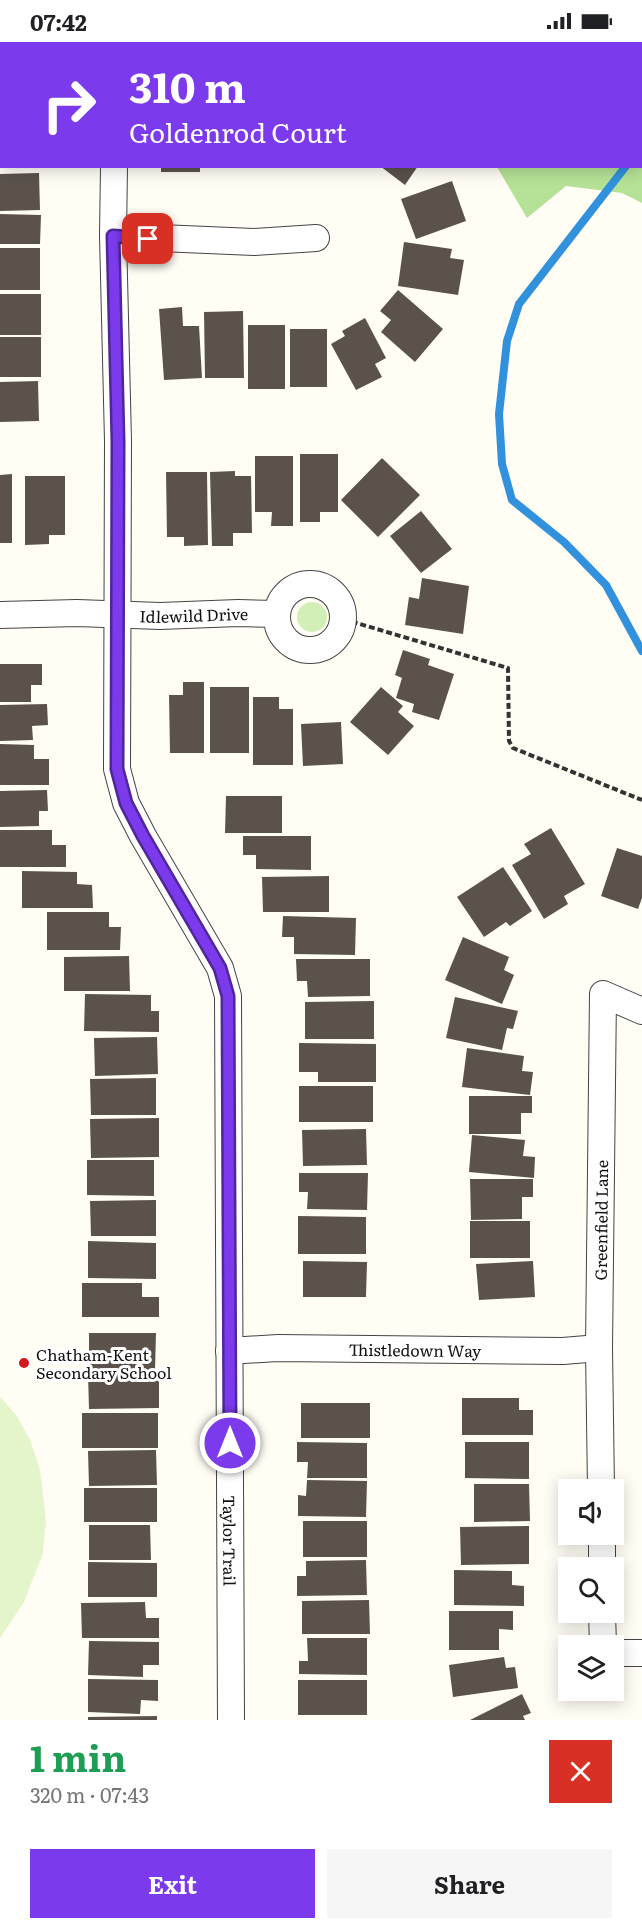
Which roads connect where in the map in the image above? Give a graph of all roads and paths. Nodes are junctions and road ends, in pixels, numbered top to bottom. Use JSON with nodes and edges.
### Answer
{"nodes":[{"id":1,"x":114,"y":168,"type":"edge"},
{"id":2,"x":113,"y":236,"type":"junction"},
{"id":3,"x":316,"y":238,"type":"dead end"},
{"id":4,"x":119,"y":614,"type":"junction"},
{"id":5,"x":277,"y":614,"type":"junction"},
{"id":6,"x":0,"y":615,"type":"edge"},
{"id":7,"x":343,"y":619,"type":"junction"},
{"id":8,"x":642,"y":801,"type":"edge"},
{"id":9,"x":642,"y":1011,"type":"edge"},
{"id":10,"x":599,"y":1348,"type":"junction"},
{"id":11,"x":229,"y":1351,"type":"junction"},
{"id":12,"x":601,"y":1479,"type":"edge"},
{"id":13,"x":624,"y":1653,"type":"edge"},
{"id":14,"x":642,"y":1653,"type":"edge"},
{"id":15,"x":231,"y":1720,"type":"edge"}],
"edges":[{"from":1,"to":2,"type":"street","name":"Taylor Trail"},
{"from":2,"to":3,"type":"street"},
{"from":2,"to":4,"type":"street","name":"Taylor Trail"},
{"from":4,"to":5,"type":"street","name":"Idlewild Drive"},
{"from":4,"to":6,"type":"street","name":"Idlewild Drive"},
{"from":4,"to":11,"type":"street","name":"Taylor Trail"},
{"from":5,"to":7,"type":"street"},
{"from":5,"to":7,"type":"street"},
{"from":7,"to":8,"type":"path"},
{"from":9,"to":10,"type":"street","name":"Greenfield Lane"},
{"from":10,"to":11,"type":"street","name":"Thistledown Way"},
{"from":10,"to":12,"type":"street","name":"Greenfield Lane"},
{"from":11,"to":15,"type":"street","name":"Taylor Trail"},
{"from":13,"to":14,"type":"street"}]}
